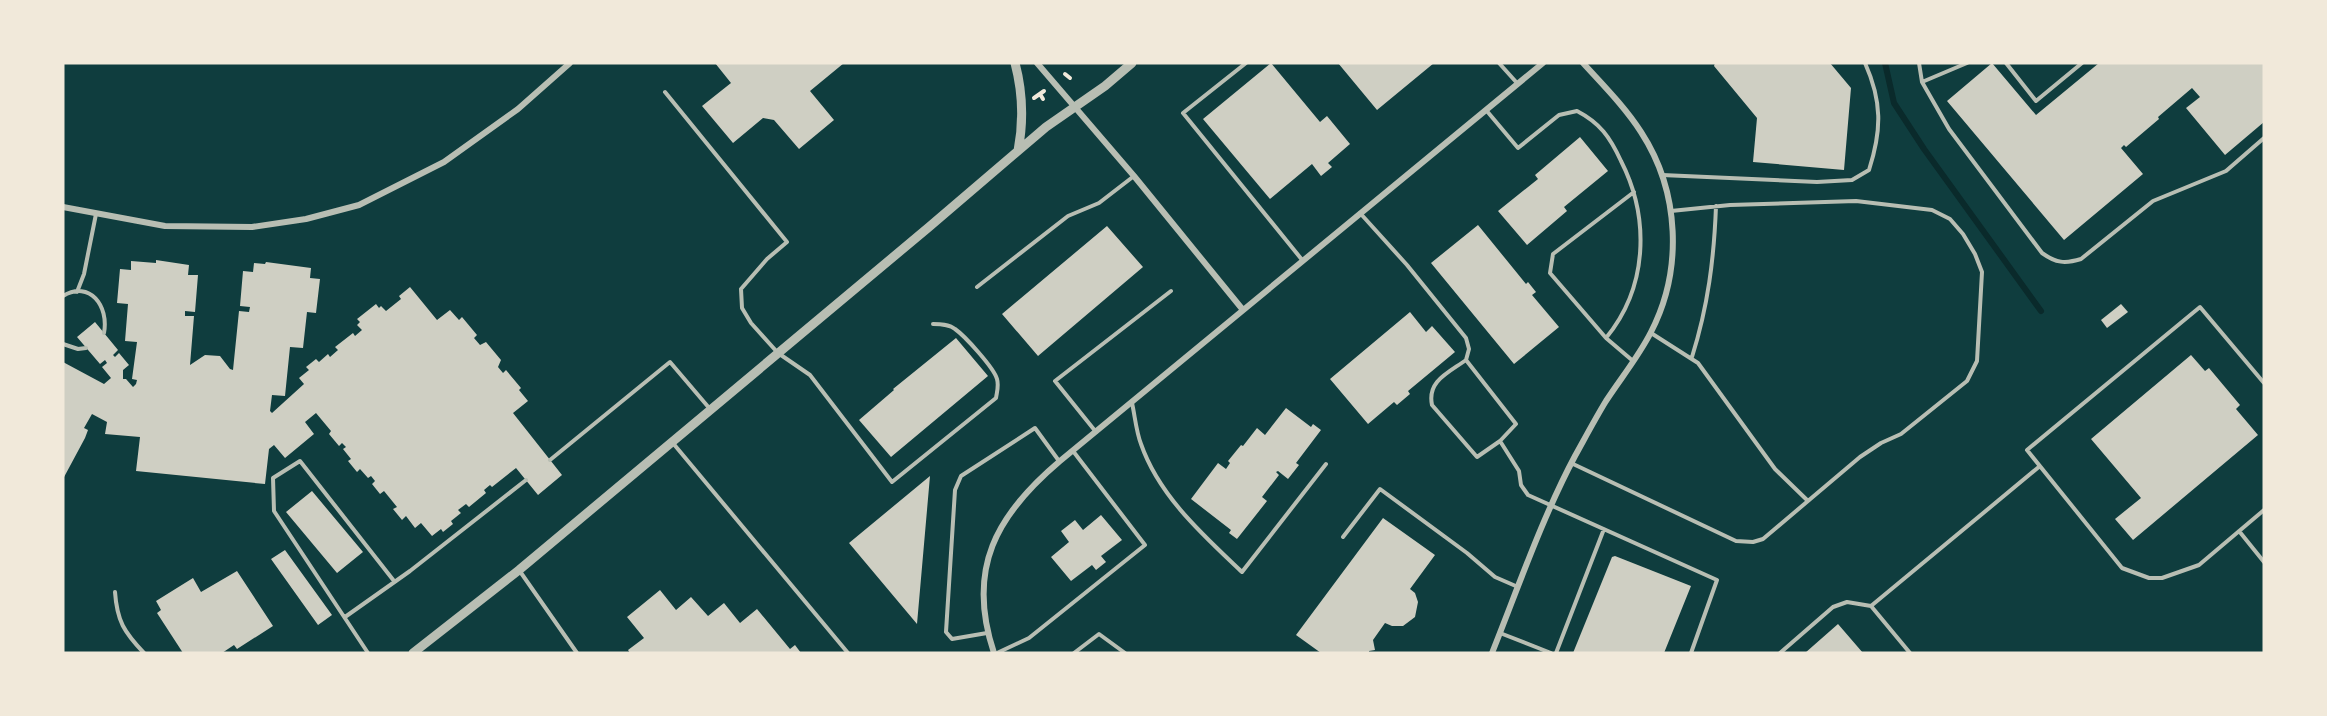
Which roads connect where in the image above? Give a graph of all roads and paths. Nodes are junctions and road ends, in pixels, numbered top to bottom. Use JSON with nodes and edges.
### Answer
{"nodes":[{"id":1,"x":570,"y":63,"type":"edge"},
{"id":2,"x":1015,"y":63,"type":"edge"},
{"id":3,"x":1037,"y":63,"type":"edge"},
{"id":4,"x":1132,"y":63,"type":"edge"},
{"id":5,"x":1246,"y":63,"type":"edge"},
{"id":6,"x":1499,"y":63,"type":"edge"},
{"id":7,"x":1543,"y":63,"type":"edge"},
{"id":8,"x":1583,"y":63,"type":"edge"},
{"id":9,"x":1865,"y":63,"type":"edge"},
{"id":10,"x":1919,"y":63,"type":"edge"},
{"id":11,"x":1966,"y":63,"type":"edge"},
{"id":12,"x":2006,"y":63,"type":"edge"},
{"id":13,"x":2082,"y":63,"type":"edge"},
{"id":14,"x":1069,"y":70,"type":"dead end"},
{"id":15,"x":1070,"y":78,"type":"dead end"},
{"id":16,"x":1922,"y":82,"type":"junction"},
{"id":17,"x":1517,"y":83,"type":"junction"},
{"id":18,"x":665,"y":93,"type":"dead end"},
{"id":19,"x":1034,"y":98,"type":"dead end"},
{"id":20,"x":1043,"y":99,"type":"dead end"},
{"id":21,"x":1075,"y":106,"type":"junction"},
{"id":22,"x":1486,"y":110,"type":"junction"},
{"id":23,"x":2264,"y":138,"type":"edge"},
{"id":24,"x":1018,"y":151,"type":"junction"},
{"id":25,"x":1662,"y":175,"type":"junction"},
{"id":26,"x":1134,"y":176,"type":"junction"},
{"id":27,"x":1634,"y":192,"type":"junction"},
{"id":28,"x":1716,"y":206,"type":"junction"},
{"id":29,"x":63,"y":207,"type":"edge"},
{"id":30,"x":1360,"y":212,"type":"junction"},
{"id":31,"x":1671,"y":212,"type":"junction"},
{"id":32,"x":96,"y":214,"type":"junction"},
{"id":33,"x":1304,"y":261,"type":"junction"},
{"id":34,"x":977,"y":287,"type":"dead end"},
{"id":35,"x":1171,"y":291,"type":"dead end"},
{"id":36,"x":77,"y":292,"type":"junction"},
{"id":37,"x":63,"y":296,"type":"edge"},
{"id":38,"x":1243,"y":310,"type":"junction"},
{"id":39,"x":933,"y":324,"type":"dead end"},
{"id":40,"x":104,"y":333,"type":"dead end"},
{"id":41,"x":1651,"y":333,"type":"junction"},
{"id":42,"x":1606,"y":338,"type":"junction"},
{"id":43,"x":63,"y":344,"type":"edge"},
{"id":44,"x":86,"y":348,"type":"dead end"},
{"id":45,"x":778,"y":353,"type":"junction"},
{"id":46,"x":1692,"y":357,"type":"junction"},
{"id":47,"x":1466,"y":360,"type":"junction"},
{"id":48,"x":1633,"y":361,"type":"junction"},
{"id":49,"x":2264,"y":383,"type":"edge"},
{"id":50,"x":1132,"y":403,"type":"junction"},
{"id":51,"x":710,"y":410,"type":"junction"},
{"id":52,"x":1096,"y":432,"type":"junction"},
{"id":53,"x":1500,"y":441,"type":"junction"},
{"id":54,"x":672,"y":442,"type":"junction"},
{"id":55,"x":1073,"y":451,"type":"junction"},
{"id":56,"x":550,"y":460,"type":"dead end"},
{"id":57,"x":1060,"y":461,"type":"junction"},
{"id":58,"x":1326,"y":464,"type":"dead end"},
{"id":59,"x":1571,"y":464,"type":"junction"},
{"id":60,"x":2040,"y":466,"type":"junction"},
{"id":61,"x":526,"y":480,"type":"dead end"},
{"id":62,"x":1808,"y":500,"type":"junction"},
{"id":63,"x":1552,"y":506,"type":"junction"},
{"id":64,"x":2264,"y":510,"type":"edge"},
{"id":65,"x":1604,"y":529,"type":"junction"},
{"id":66,"x":2239,"y":531,"type":"junction"},
{"id":67,"x":1343,"y":537,"type":"dead end"},
{"id":68,"x":2264,"y":562,"type":"edge"},
{"id":69,"x":519,"y":570,"type":"junction"},
{"id":70,"x":394,"y":581,"type":"junction"},
{"id":71,"x":1519,"y":587,"type":"junction"},
{"id":72,"x":115,"y":592,"type":"dead end"},
{"id":73,"x":1871,"y":606,"type":"junction"},
{"id":74,"x":345,"y":617,"type":"junction"},
{"id":75,"x":987,"y":633,"type":"junction"},
{"id":76,"x":1500,"y":633,"type":"junction"},
{"id":77,"x":144,"y":653,"type":"edge"},
{"id":78,"x":368,"y":653,"type":"edge"},
{"id":79,"x":412,"y":653,"type":"edge"},
{"id":80,"x":577,"y":653,"type":"edge"},
{"id":81,"x":848,"y":653,"type":"edge"},
{"id":82,"x":996,"y":653,"type":"edge"},
{"id":83,"x":1074,"y":653,"type":"edge"},
{"id":84,"x":1125,"y":653,"type":"edge"},
{"id":85,"x":1492,"y":653,"type":"edge"},
{"id":86,"x":1551,"y":653,"type":"edge"},
{"id":87,"x":1556,"y":653,"type":"edge"},
{"id":88,"x":1691,"y":653,"type":"edge"},
{"id":89,"x":1780,"y":653,"type":"edge"},
{"id":90,"x":1910,"y":653,"type":"edge"}],
"edges":[{"from":1,"to":32,"type":"street"},
{"from":2,"to":24,"type":"street"},
{"from":3,"to":21,"type":"street"},
{"from":4,"to":21,"type":"street"},
{"from":5,"to":33,"type":"lane"},
{"from":6,"to":17,"type":"lane"},
{"from":7,"to":17,"type":"street"},
{"from":8,"to":25,"type":"street"},
{"from":9,"to":25,"type":"lane"},
{"from":10,"to":16,"type":"lane"},
{"from":11,"to":16,"type":"lane"},
{"from":12,"to":13,"type":"lane"},
{"from":14,"to":15,"type":"path"},
{"from":16,"to":23,"type":"lane"},
{"from":17,"to":22,"type":"street"},
{"from":18,"to":45,"type":"lane"},
{"from":19,"to":20,"type":"path"},
{"from":21,"to":24,"type":"street"},
{"from":21,"to":26,"type":"street"},
{"from":22,"to":27,"type":"lane"},
{"from":22,"to":30,"type":"street"},
{"from":24,"to":45,"type":"street"},
{"from":25,"to":31,"type":"street"},
{"from":26,"to":34,"type":"lane"},
{"from":26,"to":38,"type":"street"},
{"from":27,"to":42,"type":"lane"},
{"from":27,"to":42,"type":"lane"},
{"from":28,"to":31,"type":"lane"},
{"from":28,"to":46,"type":"lane"},
{"from":28,"to":62,"type":"lane"},
{"from":29,"to":32,"type":"street"},
{"from":30,"to":33,"type":"street"},
{"from":30,"to":47,"type":"lane"},
{"from":31,"to":41,"type":"street"},
{"from":32,"to":36,"type":"lane"},
{"from":33,"to":38,"type":"street"},
{"from":35,"to":52,"type":"lane"},
{"from":36,"to":37,"type":"lane"},
{"from":36,"to":40,"type":"lane"},
{"from":38,"to":50,"type":"street"},
{"from":39,"to":45,"type":"lane"},
{"from":41,"to":46,"type":"lane"},
{"from":41,"to":48,"type":"street"},
{"from":42,"to":48,"type":"lane"},
{"from":43,"to":44,"type":"lane"},
{"from":45,"to":51,"type":"street"},
{"from":46,"to":62,"type":"lane"},
{"from":47,"to":53,"type":"lane"},
{"from":47,"to":53,"type":"lane"},
{"from":48,"to":59,"type":"street"},
{"from":49,"to":60,"type":"lane"},
{"from":50,"to":52,"type":"street"},
{"from":50,"to":58,"type":"lane"},
{"from":51,"to":54,"type":"street"},
{"from":51,"to":56,"type":"lane"},
{"from":52,"to":55,"type":"street"},
{"from":53,"to":63,"type":"lane"},
{"from":54,"to":69,"type":"street"},
{"from":54,"to":81,"type":"lane"},
{"from":55,"to":57,"type":"street"},
{"from":55,"to":82,"type":"lane"},
{"from":57,"to":75,"type":"street"},
{"from":57,"to":75,"type":"lane"},
{"from":59,"to":62,"type":"lane"},
{"from":59,"to":63,"type":"street"},
{"from":60,"to":66,"type":"lane"},
{"from":60,"to":73,"type":"lane"},
{"from":61,"to":70,"type":"lane"},
{"from":63,"to":65,"type":"lane"},
{"from":63,"to":71,"type":"street"},
{"from":64,"to":66,"type":"lane"},
{"from":65,"to":87,"type":"lane"},
{"from":65,"to":88,"type":"lane"},
{"from":66,"to":68,"type":"lane"},
{"from":67,"to":71,"type":"lane"},
{"from":69,"to":79,"type":"street"},
{"from":69,"to":80,"type":"lane"},
{"from":70,"to":74,"type":"lane"},
{"from":70,"to":74,"type":"lane"},
{"from":71,"to":76,"type":"street"},
{"from":72,"to":77,"type":"lane"},
{"from":73,"to":89,"type":"lane"},
{"from":73,"to":90,"type":"lane"},
{"from":74,"to":78,"type":"lane"},
{"from":75,"to":82,"type":"street"},
{"from":76,"to":85,"type":"street"},
{"from":76,"to":86,"type":"lane"},
{"from":83,"to":84,"type":"lane"}]}
